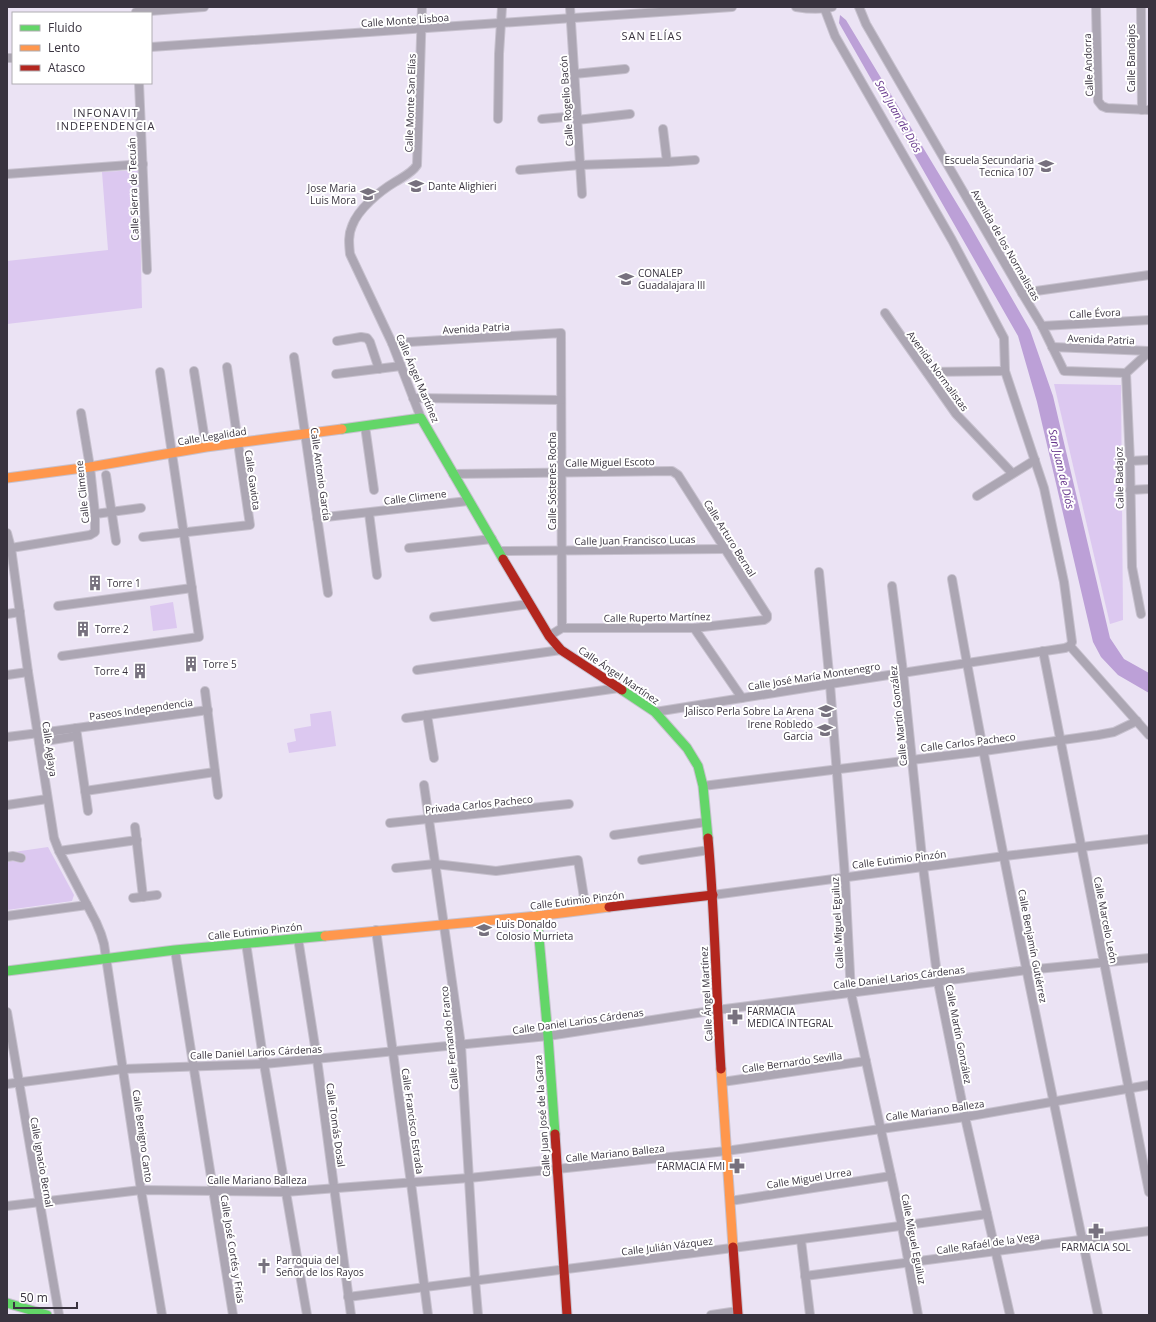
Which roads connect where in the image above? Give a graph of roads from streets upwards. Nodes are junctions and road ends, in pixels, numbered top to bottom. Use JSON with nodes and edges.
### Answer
{"nodes":[{"id":1,"x":204,"y":7,"type":"edge"},
{"id":2,"x":422,"y":7,"type":"edge"},
{"id":3,"x":502,"y":7,"type":"edge"},
{"id":4,"x":570,"y":7,"type":"edge"},
{"id":5,"x":732,"y":7,"type":"edge"},
{"id":6,"x":796,"y":7,"type":"edge"},
{"id":7,"x":859,"y":7,"type":"edge"},
{"id":8,"x":1096,"y":7,"type":"edge"},
{"id":9,"x":1141,"y":7,"type":"edge"},
{"id":10,"x":827,"y":8,"type":"edge"},
{"id":11,"x":136,"y":11,"type":"edge"},
{"id":12,"x":570,"y":19,"type":"junction"},
{"id":13,"x":501,"y":24,"type":"junction"},
{"id":14,"x":422,"y":29,"type":"junction"},
{"id":15,"x":152,"y":47,"type":"edge"},
{"id":16,"x":625,"y":69,"type":"dead end"},
{"id":17,"x":574,"y":74,"type":"junction"},
{"id":18,"x":139,"y":84,"type":"edge"},
{"id":19,"x":1145,"y":110,"type":"edge"},
{"id":20,"x":630,"y":114,"type":"dead end"},
{"id":21,"x":577,"y":118,"type":"junction"},
{"id":22,"x":498,"y":119,"type":"dead end"},
{"id":23,"x":542,"y":119,"type":"dead end"},
{"id":24,"x":663,"y":128,"type":"dead end"},
{"id":25,"x":695,"y":160,"type":"dead end"},
{"id":26,"x":667,"y":162,"type":"junction"},
{"id":27,"x":142,"y":164,"type":"junction"},
{"id":28,"x":580,"y":165,"type":"junction"},
{"id":29,"x":520,"y":170,"type":"dead end"},
{"id":30,"x":7,"y":174,"type":"edge"},
{"id":31,"x":582,"y":194,"type":"dead end"},
{"id":32,"x":348,"y":240,"type":"joint"},
{"id":33,"x":147,"y":270,"type":"dead end"},
{"id":34,"x":1149,"y":275,"type":"edge"},
{"id":35,"x":1022,"y":293,"type":"junction"},
{"id":36,"x":884,"y":313,"type":"dead end"},
{"id":37,"x":1149,"y":320,"type":"edge"},
{"id":38,"x":1042,"y":326,"type":"junction"},
{"id":39,"x":561,"y":333,"type":"joint"},
{"id":40,"x":337,"y":341,"type":"dead end"},
{"id":41,"x":392,"y":343,"type":"junction"},
{"id":42,"x":1052,"y":347,"type":"junction"},
{"id":43,"x":1149,"y":351,"type":"edge"},
{"id":44,"x":294,"y":357,"type":"dead end"},
{"id":45,"x":401,"y":366,"type":"junction"},
{"id":46,"x":227,"y":367,"type":"dead end"},
{"id":47,"x":379,"y":369,"type":"junction"},
{"id":48,"x":194,"y":371,"type":"dead end"},
{"id":49,"x":1004,"y":371,"type":"junction"},
{"id":50,"x":160,"y":372,"type":"dead end"},
{"id":51,"x":926,"y":372,"type":"junction"},
{"id":52,"x":1126,"y":373,"type":"junction"},
{"id":53,"x":336,"y":374,"type":"dead end"},
{"id":54,"x":414,"y":398,"type":"junction"},
{"id":55,"x":561,"y":400,"type":"junction"},
{"id":56,"x":81,"y":413,"type":"dead end"},
{"id":57,"x":421,"y":418,"type":"junction"},
{"id":58,"x":365,"y":426,"type":"junction"},
{"id":59,"x":305,"y":434,"type":"junction"},
{"id":60,"x":238,"y":443,"type":"junction"},
{"id":61,"x":206,"y":447,"type":"junction"},
{"id":62,"x":172,"y":453,"type":"junction"},
{"id":63,"x":1035,"y":460,"type":"junction"},
{"id":64,"x":1149,"y":460,"type":"edge"},
{"id":65,"x":1130,"y":461,"type":"junction"},
{"id":66,"x":90,"y":467,"type":"junction"},
{"id":67,"x":672,"y":472,"type":"joint"},
{"id":68,"x":562,"y":473,"type":"junction"},
{"id":69,"x":1012,"y":473,"type":"junction"},
{"id":70,"x":453,"y":474,"type":"junction"},
{"id":71,"x":106,"y":475,"type":"dead end"},
{"id":72,"x":7,"y":478,"type":"edge"},
{"id":73,"x":1149,"y":489,"type":"edge"},
{"id":74,"x":374,"y":490,"type":"dead end"},
{"id":75,"x":1130,"y":490,"type":"junction"},
{"id":76,"x":977,"y":496,"type":"dead end"},
{"id":77,"x":468,"y":501,"type":"junction"},
{"id":78,"x":141,"y":508,"type":"dead end"},
{"id":79,"x":112,"y":512,"type":"junction"},
{"id":80,"x":369,"y":512,"type":"junction"},
{"id":81,"x":95,"y":514,"type":"junction"},
{"id":82,"x":317,"y":518,"type":"junction"},
{"id":83,"x":184,"y":532,"type":"junction"},
{"id":84,"x":7,"y":533,"type":"edge"},
{"id":85,"x":143,"y":537,"type":"dead end"},
{"id":86,"x":492,"y":539,"type":"junction"},
{"id":87,"x":116,"y":541,"type":"dead end"},
{"id":88,"x":11,"y":548,"type":"junction"},
{"id":89,"x":409,"y":548,"type":"dead end"},
{"id":90,"x":724,"y":549,"type":"junction"},
{"id":91,"x":562,"y":550,"type":"junction"},
{"id":92,"x":499,"y":551,"type":"junction"},
{"id":93,"x":819,"y":572,"type":"dead end"},
{"id":94,"x":377,"y":575,"type":"dead end"},
{"id":95,"x":952,"y":579,"type":"dead end"},
{"id":96,"x":892,"y":586,"type":"dead end"},
{"id":97,"x":192,"y":588,"type":"junction"},
{"id":98,"x":328,"y":593,"type":"dead end"},
{"id":99,"x":530,"y":604,"type":"junction"},
{"id":100,"x":58,"y":606,"type":"dead end"},
{"id":101,"x":20,"y":612,"type":"junction"},
{"id":102,"x":7,"y":614,"type":"edge"},
{"id":103,"x":1141,"y":614,"type":"dead end"},
{"id":104,"x":434,"y":617,"type":"dead end"},
{"id":105,"x":767,"y":618,"type":"joint"},
{"id":106,"x":562,"y":628,"type":"junction"},
{"id":107,"x":694,"y":628,"type":"junction"},
{"id":108,"x":549,"y":636,"type":"junction"},
{"id":109,"x":1070,"y":646,"type":"junction"},
{"id":110,"x":561,"y":650,"type":"junction"},
{"id":111,"x":1043,"y":651,"type":"junction"},
{"id":112,"x":62,"y":656,"type":"dead end"},
{"id":113,"x":966,"y":663,"type":"junction"},
{"id":114,"x":417,"y":670,"type":"dead end"},
{"id":115,"x":28,"y":672,"type":"junction"},
{"id":116,"x":903,"y":672,"type":"junction"},
{"id":117,"x":7,"y":675,"type":"edge"},
{"id":118,"x":830,"y":684,"type":"junction"},
{"id":119,"x":619,"y":688,"type":"junction"},
{"id":120,"x":205,"y":691,"type":"dead end"},
{"id":121,"x":742,"y":698,"type":"junction"},
{"id":122,"x":208,"y":710,"type":"junction"},
{"id":123,"x":655,"y":712,"type":"junction"},
{"id":124,"x":427,"y":716,"type":"junction"},
{"id":125,"x":406,"y":718,"type":"dead end"},
{"id":126,"x":1137,"y":721,"type":"junction"},
{"id":127,"x":77,"y":732,"type":"junction"},
{"id":128,"x":1149,"y":735,"type":"edge"},
{"id":129,"x":7,"y":737,"type":"edge"},
{"id":130,"x":38,"y":738,"type":"junction"},
{"id":131,"x":1060,"y":740,"type":"junction"},
{"id":132,"x":984,"y":751,"type":"junction"},
{"id":133,"x":434,"y":758,"type":"dead end"},
{"id":134,"x":912,"y":760,"type":"junction"},
{"id":135,"x":836,"y":770,"type":"junction"},
{"id":136,"x":215,"y":772,"type":"junction"},
{"id":137,"x":424,"y":785,"type":"dead end"},
{"id":138,"x":703,"y":786,"type":"junction"},
{"id":139,"x":85,"y":791,"type":"junction"},
{"id":140,"x":218,"y":796,"type":"dead end"},
{"id":141,"x":47,"y":799,"type":"junction"},
{"id":142,"x":570,"y":804,"type":"dead end"},
{"id":143,"x":7,"y":805,"type":"edge"},
{"id":144,"x":88,"y":811,"type":"dead end"},
{"id":145,"x":429,"y":819,"type":"junction"},
{"id":146,"x":706,"y":822,"type":"junction"},
{"id":147,"x":390,"y":824,"type":"dead end"},
{"id":148,"x":135,"y":827,"type":"dead end"},
{"id":149,"x":614,"y":835,"type":"dead end"},
{"id":150,"x":1149,"y":839,"type":"edge"},
{"id":151,"x":137,"y":840,"type":"junction"},
{"id":152,"x":1081,"y":847,"type":"junction"},
{"id":153,"x":709,"y":850,"type":"junction"},
{"id":154,"x":59,"y":851,"type":"junction"},
{"id":155,"x":1005,"y":856,"type":"junction"},
{"id":156,"x":7,"y":857,"type":"edge"},
{"id":157,"x":21,"y":858,"type":"dead end"},
{"id":158,"x":642,"y":860,"type":"dead end"},
{"id":159,"x":435,"y":864,"type":"junction"},
{"id":160,"x":923,"y":867,"type":"junction"},
{"id":161,"x":396,"y":868,"type":"dead end"},
{"id":162,"x":846,"y":877,"type":"junction"},
{"id":163,"x":157,"y":894,"type":"dead end"},
{"id":164,"x":713,"y":895,"type":"junction"},
{"id":165,"x":143,"y":897,"type":"junction"},
{"id":166,"x":133,"y":898,"type":"dead end"},
{"id":167,"x":87,"y":905,"type":"junction"},
{"id":168,"x":586,"y":910,"type":"junction"},
{"id":169,"x":7,"y":916,"type":"edge"},
{"id":170,"x":537,"y":916,"type":"junction"},
{"id":171,"x":445,"y":924,"type":"junction"},
{"id":172,"x":376,"y":930,"type":"junction"},
{"id":173,"x":298,"y":938,"type":"junction"},
{"id":174,"x":246,"y":943,"type":"junction"},
{"id":175,"x":174,"y":950,"type":"junction"},
{"id":176,"x":1149,"y":958,"type":"edge"},
{"id":177,"x":106,"y":959,"type":"junction"},
{"id":178,"x":1104,"y":962,"type":"junction"},
{"id":179,"x":1027,"y":970,"type":"junction"},
{"id":180,"x":7,"y":971,"type":"edge"},
{"id":181,"x":938,"y":982,"type":"junction"},
{"id":182,"x":851,"y":993,"type":"junction"},
{"id":183,"x":718,"y":1010,"type":"junction"},
{"id":184,"x":7,"y":1012,"type":"edge"},
{"id":185,"x":548,"y":1036,"type":"junction"},
{"id":186,"x":462,"y":1045,"type":"junction"},
{"id":187,"x":393,"y":1052,"type":"junction"},
{"id":188,"x":317,"y":1059,"type":"junction"},
{"id":189,"x":866,"y":1061,"type":"junction"},
{"id":190,"x":264,"y":1064,"type":"junction"},
{"id":191,"x":194,"y":1066,"type":"junction"},
{"id":192,"x":123,"y":1069,"type":"junction"},
{"id":193,"x":722,"y":1082,"type":"junction"},
{"id":194,"x":19,"y":1083,"type":"junction"},
{"id":195,"x":7,"y":1084,"type":"edge"},
{"id":196,"x":1149,"y":1085,"type":"edge"},
{"id":197,"x":1129,"y":1088,"type":"junction"},
{"id":198,"x":1054,"y":1101,"type":"junction"},
{"id":199,"x":965,"y":1117,"type":"junction"},
{"id":200,"x":881,"y":1128,"type":"junction"},
{"id":201,"x":726,"y":1151,"type":"junction"},
{"id":202,"x":556,"y":1169,"type":"junction"},
{"id":203,"x":891,"y":1176,"type":"junction"},
{"id":204,"x":469,"y":1178,"type":"junction"},
{"id":205,"x":411,"y":1182,"type":"junction"},
{"id":206,"x":335,"y":1189,"type":"junction"},
{"id":207,"x":141,"y":1190,"type":"junction"},
{"id":208,"x":214,"y":1190,"type":"junction"},
{"id":209,"x":285,"y":1192,"type":"junction"},
{"id":210,"x":1149,"y":1192,"type":"edge"},
{"id":211,"x":730,"y":1201,"type":"junction"},
{"id":212,"x":39,"y":1202,"type":"junction"},
{"id":213,"x":7,"y":1206,"type":"edge"},
{"id":214,"x":987,"y":1214,"type":"junction"},
{"id":215,"x":902,"y":1226,"type":"junction"},
{"id":216,"x":1149,"y":1231,"type":"edge"},
{"id":217,"x":801,"y":1240,"type":"junction"},
{"id":218,"x":1083,"y":1240,"type":"junction"},
{"id":219,"x":733,"y":1247,"type":"junction"},
{"id":220,"x":996,"y":1252,"type":"junction"},
{"id":221,"x":909,"y":1264,"type":"junction"},
{"id":222,"x":563,"y":1269,"type":"junction"},
{"id":223,"x":805,"y":1276,"type":"junction"},
{"id":224,"x":475,"y":1280,"type":"junction"},
{"id":225,"x":424,"y":1287,"type":"junction"},
{"id":226,"x":348,"y":1297,"type":"junction"},
{"id":227,"x":7,"y":1303,"type":"edge"},
{"id":228,"x":738,"y":1313,"type":"edge"},
{"id":229,"x":47,"y":1315,"type":"edge"},
{"id":230,"x":59,"y":1315,"type":"edge"},
{"id":231,"x":162,"y":1315,"type":"edge"},
{"id":232,"x":233,"y":1315,"type":"edge"},
{"id":233,"x":307,"y":1315,"type":"edge"},
{"id":234,"x":351,"y":1315,"type":"edge"},
{"id":235,"x":428,"y":1315,"type":"edge"},
{"id":236,"x":478,"y":1315,"type":"edge"},
{"id":237,"x":567,"y":1315,"type":"edge"},
{"id":238,"x":711,"y":1315,"type":"edge"},
{"id":239,"x":810,"y":1315,"type":"edge"},
{"id":240,"x":918,"y":1315,"type":"edge"},
{"id":241,"x":1010,"y":1315,"type":"edge"},
{"id":242,"x":1098,"y":1315,"type":"edge"}],
"edges":[{"from":1,"to":11,"type":"street"},
{"from":2,"to":14,"type":"street","name":"Calle Monte San Elías"},
{"from":3,"to":13,"type":"street"},
{"from":4,"to":12,"type":"street","name":"Calle Rogelio Bacón"},
{"from":5,"to":12,"type":"street","name":"Calle Monte Lisboa"},
{"from":6,"to":10,"type":"street"},
{"from":7,"to":35,"type":"street","name":"Avenida de los Normalistas"},
{"from":8,"to":19,"type":"street","name":"Calle Andorra"},
{"from":9,"to":19,"type":"street","name":"Calle Bandajos"},
{"from":10,"to":49,"type":"street"},
{"from":12,"to":13,"type":"street","name":"Calle Monte Lisboa"},
{"from":12,"to":17,"type":"street","name":"Calle Rogelio Bacón"},
{"from":13,"to":14,"type":"street","name":"Calle Monte Lisboa"},
{"from":13,"to":22,"type":"street"},
{"from":14,"to":15,"type":"street","name":"Calle Monte Lisboa"},
{"from":14,"to":32,"type":"street","name":"Calle Monte San Elías"},
{"from":16,"to":17,"type":"street"},
{"from":17,"to":21,"type":"street","name":"Calle Rogelio Bacón"},
{"from":18,"to":27,"type":"street","name":"Calle Sierra de Tecuán"},
{"from":20,"to":21,"type":"street"},
{"from":21,"to":23,"type":"street"},
{"from":21,"to":28,"type":"street","name":"Calle Rogelio Bacón"},
{"from":24,"to":26,"type":"street"},
{"from":25,"to":26,"type":"street"},
{"from":26,"to":28,"type":"street"},
{"from":27,"to":30,"type":"street"},
{"from":27,"to":33,"type":"street","name":"Calle Sierra de Tecuán"},
{"from":28,"to":29,"type":"street"},
{"from":28,"to":31,"type":"street","name":"Calle Rogelio Bacón"},
{"from":32,"to":41,"type":"street","name":"Calle Ángel Martínez"},
{"from":34,"to":35,"type":"street"},
{"from":35,"to":38,"type":"street","name":"Avenida de los Normalistas"},
{"from":36,"to":51,"type":"street","name":"Avenida Normalistas"},
{"from":37,"to":38,"type":"street","name":"Calle Évora"},
{"from":38,"to":42,"type":"street","name":"Avenida de los Normalistas"},
{"from":39,"to":41,"type":"street","name":"Avenida Patria"},
{"from":39,"to":55,"type":"street","name":"Calle Sóstenes Rocha"},
{"from":40,"to":47,"type":"street"},
{"from":41,"to":45,"type":"street","name":"Calle Ángel Martínez"},
{"from":42,"to":43,"type":"street","name":"Avenida Patria"},
{"from":42,"to":52,"type":"street","name":"Avenida de los Normalistas"},
{"from":43,"to":52,"type":"street"},
{"from":44,"to":59,"type":"street","name":"Calle Antonio García"},
{"from":45,"to":47,"type":"street"},
{"from":45,"to":54,"type":"street","name":"Calle Ángel Martínez"},
{"from":46,"to":60,"type":"street","name":"Calle Gaviota"},
{"from":47,"to":53,"type":"street"},
{"from":48,"to":61,"type":"street"},
{"from":49,"to":51,"type":"street"},
{"from":49,"to":63,"type":"street"},
{"from":50,"to":62,"type":"street"},
{"from":51,"to":69,"type":"street","name":"Avenida Normalistas"},
{"from":52,"to":65,"type":"street","name":"Calle Badajoz"},
{"from":54,"to":55,"type":"street"},
{"from":54,"to":57,"type":"street","name":"Calle Ángel Martínez"},
{"from":55,"to":68,"type":"street","name":"Calle Sóstenes Rocha"},
{"from":56,"to":66,"type":"street","name":"Calle Climene"},
{"from":57,"to":58,"type":"street","name":"Calle Legalidad"},
{"from":57,"to":70,"type":"street","name":"Calle Ángel Martínez"},
{"from":58,"to":59,"type":"street","name":"Calle Legalidad"},
{"from":58,"to":74,"type":"street"},
{"from":59,"to":60,"type":"street","name":"Calle Legalidad"},
{"from":59,"to":82,"type":"street","name":"Calle Antonio García"},
{"from":60,"to":61,"type":"street","name":"Calle Legalidad"},
{"from":60,"to":83,"type":"street","name":"Calle Gaviota"},
{"from":61,"to":62,"type":"street","name":"Calle Legalidad"},
{"from":62,"to":66,"type":"street","name":"Calle Legalidad"},
{"from":62,"to":83,"type":"street"},
{"from":63,"to":69,"type":"street"},
{"from":63,"to":109,"type":"street"},
{"from":64,"to":65,"type":"street"},
{"from":65,"to":75,"type":"street","name":"Calle Badajoz"},
{"from":66,"to":72,"type":"street","name":"Calle Legalidad"},
{"from":66,"to":81,"type":"street","name":"Calle Climene"},
{"from":67,"to":68,"type":"street","name":"Calle Miguel Escoto"},
{"from":67,"to":90,"type":"street","name":"Calle Arturo Bernal"},
{"from":68,"to":70,"type":"street","name":"Calle Miguel Escoto"},
{"from":68,"to":91,"type":"street","name":"Calle Sóstenes Rocha"},
{"from":69,"to":76,"type":"street"},
{"from":70,"to":77,"type":"street","name":"Calle Ángel Martínez"},
{"from":71,"to":79,"type":"street"},
{"from":73,"to":75,"type":"street"},
{"from":75,"to":103,"type":"street","name":"Calle Badajoz"},
{"from":77,"to":80,"type":"street","name":"Calle Climene"},
{"from":77,"to":86,"type":"street","name":"Calle Ángel Martínez"},
{"from":78,"to":79,"type":"street"},
{"from":79,"to":81,"type":"street"},
{"from":79,"to":87,"type":"street"},
{"from":80,"to":82,"type":"street","name":"Calle Climene"},
{"from":80,"to":94,"type":"street"},
{"from":81,"to":88,"type":"street","name":"Calle Climene"},
{"from":82,"to":98,"type":"street","name":"Calle Antonio García"},
{"from":83,"to":85,"type":"street"},
{"from":83,"to":97,"type":"street"},
{"from":84,"to":88,"type":"street","name":"Calle Aglaya"},
{"from":86,"to":89,"type":"street"},
{"from":86,"to":92,"type":"street","name":"Calle Ángel Martínez"},
{"from":88,"to":101,"type":"street","name":"Calle Aglaya"},
{"from":90,"to":91,"type":"street","name":"Calle Juan Francisco Lucas"},
{"from":90,"to":105,"type":"street","name":"Calle Arturo Bernal"},
{"from":91,"to":92,"type":"street","name":"Calle Juan Francisco Lucas"},
{"from":91,"to":106,"type":"street","name":"Calle Sóstenes Rocha"},
{"from":92,"to":99,"type":"street","name":"Calle Ángel Martínez"},
{"from":93,"to":118,"type":"street","name":"Calle Miguel Eguiluz"},
{"from":95,"to":113,"type":"street","name":"Calle Benjamín Gutiérrez"},
{"from":96,"to":116,"type":"street","name":"Calle Martín González"},
{"from":97,"to":100,"type":"street"},
{"from":97,"to":112,"type":"street"},
{"from":99,"to":104,"type":"street"},
{"from":99,"to":108,"type":"street","name":"Calle Ángel Martínez"},
{"from":101,"to":102,"type":"street"},
{"from":101,"to":115,"type":"street","name":"Calle Aglaya"},
{"from":105,"to":107,"type":"street","name":"Calle Ruperto Martínez"},
{"from":106,"to":107,"type":"street","name":"Calle Ruperto Martínez"},
{"from":106,"to":108,"type":"street"},
{"from":107,"to":121,"type":"street"},
{"from":108,"to":110,"type":"street","name":"Calle Ángel Martínez"},
{"from":109,"to":111,"type":"street","name":"Calle José María Montenegro"},
{"from":109,"to":126,"type":"street"},
{"from":110,"to":114,"type":"street"},
{"from":110,"to":119,"type":"street","name":"Calle Ángel Martínez"},
{"from":111,"to":113,"type":"street","name":"Calle José María Montenegro"},
{"from":111,"to":131,"type":"street","name":"Calle Marcelo León"},
{"from":113,"to":116,"type":"street","name":"Calle José María Montenegro"},
{"from":113,"to":132,"type":"street","name":"Calle Benjamín Gutiérrez"},
{"from":115,"to":117,"type":"street"},
{"from":115,"to":130,"type":"street","name":"Calle Aglaya"},
{"from":116,"to":118,"type":"street","name":"Calle José María Montenegro"},
{"from":116,"to":134,"type":"street","name":"Calle Martín González"},
{"from":118,"to":121,"type":"street","name":"Calle José María Montenegro"},
{"from":118,"to":135,"type":"street","name":"Calle Miguel Eguiluz"},
{"from":119,"to":123,"type":"street","name":"Calle Ángel Martínez"},
{"from":119,"to":124,"type":"street"},
{"from":120,"to":122,"type":"street","name":"Paseos Independencia"},
{"from":121,"to":123,"type":"street","name":"Calle José María Montenegro"},
{"from":122,"to":127,"type":"street","name":"Paseos Independencia"},
{"from":122,"to":136,"type":"street","name":"Paseos Independencia"},
{"from":123,"to":138,"type":"street","name":"Calle Ángel Martínez"},
{"from":124,"to":125,"type":"street"},
{"from":124,"to":133,"type":"street"},
{"from":126,"to":128,"type":"street"},
{"from":126,"to":131,"type":"street","name":"Calle Carlos Pacheco"},
{"from":127,"to":130,"type":"street","name":"Paseos Independencia"},
{"from":127,"to":139,"type":"street"},
{"from":129,"to":130,"type":"street","name":"Paseos Independencia"},
{"from":130,"to":141,"type":"street","name":"Calle Aglaya"},
{"from":131,"to":132,"type":"street","name":"Calle Carlos Pacheco"},
{"from":131,"to":152,"type":"street","name":"Calle Marcelo León"},
{"from":132,"to":134,"type":"street","name":"Calle Carlos Pacheco"},
{"from":132,"to":155,"type":"street","name":"Calle Benjamín Gutiérrez"},
{"from":134,"to":135,"type":"street","name":"Calle Carlos Pacheco"},
{"from":134,"to":160,"type":"street","name":"Calle Martín González"},
{"from":135,"to":138,"type":"street","name":"Calle Carlos Pacheco"},
{"from":135,"to":162,"type":"street","name":"Calle Miguel Eguiluz"},
{"from":136,"to":139,"type":"street"},
{"from":136,"to":140,"type":"street","name":"Paseos Independencia"},
{"from":137,"to":145,"type":"street","name":"Calle Fernando Franco"},
{"from":138,"to":146,"type":"street","name":"Calle Ángel Martínez"},
{"from":139,"to":144,"type":"street"},
{"from":141,"to":143,"type":"street"},
{"from":141,"to":154,"type":"street","name":"Calle Aglaya"},
{"from":142,"to":145,"type":"street","name":"Privada Carlos Pacheco"},
{"from":145,"to":147,"type":"street","name":"Privada Carlos Pacheco"},
{"from":145,"to":159,"type":"street","name":"Calle Fernando Franco"},
{"from":146,"to":149,"type":"street"},
{"from":146,"to":153,"type":"street","name":"Calle Ángel Martínez"},
{"from":148,"to":151,"type":"street"},
{"from":150,"to":152,"type":"street","name":"Calle Eutimio Pinzón"},
{"from":151,"to":154,"type":"street"},
{"from":151,"to":165,"type":"street"},
{"from":152,"to":155,"type":"street","name":"Calle Eutimio Pinzón"},
{"from":152,"to":178,"type":"street","name":"Calle Marcelo León"},
{"from":153,"to":158,"type":"street"},
{"from":153,"to":164,"type":"street","name":"Calle Ángel Martínez"},
{"from":154,"to":167,"type":"street","name":"Calle Aglaya"},
{"from":155,"to":160,"type":"street","name":"Calle Eutimio Pinzón"},
{"from":155,"to":179,"type":"street","name":"Calle Benjamín Gutiérrez"},
{"from":156,"to":157,"type":"street"},
{"from":159,"to":161,"type":"street"},
{"from":159,"to":168,"type":"street"},
{"from":159,"to":171,"type":"street","name":"Calle Fernando Franco"},
{"from":160,"to":162,"type":"street","name":"Calle Eutimio Pinzón"},
{"from":160,"to":181,"type":"street","name":"Calle Martín González"},
{"from":162,"to":164,"type":"street","name":"Calle Eutimio Pinzón"},
{"from":162,"to":182,"type":"street","name":"Calle Miguel Eguiluz"},
{"from":163,"to":165,"type":"street"},
{"from":164,"to":168,"type":"street","name":"Calle Eutimio Pinzón"},
{"from":164,"to":183,"type":"street","name":"Calle Ángel Martínez"},
{"from":165,"to":166,"type":"street"},
{"from":167,"to":169,"type":"street"},
{"from":167,"to":177,"type":"street","name":"Calle Aglaya"},
{"from":168,"to":170,"type":"street","name":"Calle Eutimio Pinzón"},
{"from":170,"to":171,"type":"street","name":"Calle Eutimio Pinzón"},
{"from":170,"to":185,"type":"street","name":"Calle Juan José de la Garza"},
{"from":171,"to":172,"type":"street","name":"Calle Eutimio Pinzón"},
{"from":171,"to":186,"type":"street","name":"Calle Fernando Franco"},
{"from":172,"to":173,"type":"street","name":"Calle Eutimio Pinzón"},
{"from":172,"to":187,"type":"street","name":"Calle Francisco Estrada"},
{"from":173,"to":174,"type":"street","name":"Calle Eutimio Pinzón"},
{"from":173,"to":188,"type":"street","name":"Calle Tomás Dosal"},
{"from":174,"to":175,"type":"street","name":"Calle Eutimio Pinzón"},
{"from":174,"to":190,"type":"street"},
{"from":175,"to":177,"type":"street","name":"Calle Eutimio Pinzón"},
{"from":175,"to":191,"type":"street","name":"Calle José Cortés y Frías"},
{"from":176,"to":178,"type":"street","name":"Calle Daniel Larios Cárdenas"},
{"from":177,"to":180,"type":"street","name":"Calle Eutimio Pinzón"},
{"from":177,"to":192,"type":"street","name":"Calle Benigno Canto"},
{"from":178,"to":179,"type":"street","name":"Calle Daniel Larios Cárdenas"},
{"from":178,"to":197,"type":"street","name":"Calle Marcelo León"},
{"from":179,"to":181,"type":"street","name":"Calle Daniel Larios Cárdenas"},
{"from":179,"to":198,"type":"street","name":"Calle Benjamín Gutiérrez"},
{"from":181,"to":182,"type":"street","name":"Calle Daniel Larios Cárdenas"},
{"from":181,"to":199,"type":"street","name":"Calle Martín González"},
{"from":182,"to":183,"type":"street","name":"Calle Daniel Larios Cárdenas"},
{"from":182,"to":189,"type":"street","name":"Calle Miguel Eguiluz"},
{"from":183,"to":185,"type":"street","name":"Calle Daniel Larios Cárdenas"},
{"from":183,"to":193,"type":"street","name":"Calle Ángel Martínez"},
{"from":184,"to":194,"type":"street","name":"Calle Ignacio Bernal"},
{"from":185,"to":186,"type":"street","name":"Calle Daniel Larios Cárdenas"},
{"from":185,"to":202,"type":"street","name":"Calle Juan José de la Garza"},
{"from":186,"to":187,"type":"street","name":"Calle Daniel Larios Cárdenas"},
{"from":186,"to":204,"type":"street","name":"Calle Fernando Franco"},
{"from":187,"to":188,"type":"street","name":"Calle Daniel Larios Cárdenas"},
{"from":187,"to":205,"type":"street","name":"Calle Francisco Estrada"},
{"from":188,"to":190,"type":"street","name":"Calle Daniel Larios Cárdenas"},
{"from":188,"to":206,"type":"street","name":"Calle Tomás Dosal"},
{"from":189,"to":193,"type":"street","name":"Calle Bernardo Sevilla"},
{"from":189,"to":200,"type":"street","name":"Calle Miguel Eguiluz"},
{"from":190,"to":191,"type":"street","name":"Calle Daniel Larios Cárdenas"},
{"from":190,"to":209,"type":"street"},
{"from":191,"to":192,"type":"street","name":"Calle Daniel Larios Cárdenas"},
{"from":191,"to":208,"type":"street","name":"Calle José Cortés y Frías"},
{"from":192,"to":194,"type":"street","name":"Calle Daniel Larios Cárdenas"},
{"from":192,"to":207,"type":"street","name":"Calle Benigno Canto"},
{"from":193,"to":201,"type":"street","name":"Calle Ángel Martínez"},
{"from":194,"to":195,"type":"street","name":"Calle Daniel Larios Cárdenas"},
{"from":194,"to":212,"type":"street","name":"Calle Ignacio Bernal"},
{"from":196,"to":197,"type":"street","name":"Calle Mariano Balleza"},
{"from":197,"to":198,"type":"street","name":"Calle Mariano Balleza"},
{"from":197,"to":210,"type":"street","name":"Calle Marcelo León"},
{"from":198,"to":199,"type":"street","name":"Calle Mariano Balleza"},
{"from":198,"to":218,"type":"street","name":"Calle Benjamín Gutiérrez"},
{"from":199,"to":200,"type":"street","name":"Calle Mariano Balleza"},
{"from":199,"to":214,"type":"street","name":"Calle Martín González"},
{"from":200,"to":201,"type":"street","name":"Calle Mariano Balleza"},
{"from":200,"to":203,"type":"street","name":"Calle Miguel Eguiluz"},
{"from":201,"to":202,"type":"street","name":"Calle Mariano Balleza"},
{"from":201,"to":211,"type":"street","name":"Calle Ángel Martínez"},
{"from":202,"to":204,"type":"street","name":"Calle Mariano Balleza"},
{"from":202,"to":222,"type":"street","name":"Calle Juan José de la Garza"},
{"from":203,"to":211,"type":"street","name":"Calle Miguel Urrea"},
{"from":203,"to":215,"type":"street","name":"Calle Miguel Eguiluz"},
{"from":204,"to":205,"type":"street","name":"Calle Mariano Balleza"},
{"from":204,"to":224,"type":"street","name":"Calle Fernando Franco"},
{"from":205,"to":206,"type":"street","name":"Calle Mariano Balleza"},
{"from":205,"to":225,"type":"street","name":"Calle Francisco Estrada"},
{"from":206,"to":209,"type":"street","name":"Calle Mariano Balleza"},
{"from":206,"to":226,"type":"street","name":"Calle Tomás Dosal"},
{"from":207,"to":208,"type":"street","name":"Calle Mariano Balleza"},
{"from":207,"to":212,"type":"street","name":"Calle Mariano Balleza"},
{"from":207,"to":231,"type":"street","name":"Calle Benigno Canto"},
{"from":208,"to":209,"type":"street","name":"Calle Mariano Balleza"},
{"from":208,"to":232,"type":"street","name":"Calle José Cortés y Frías"},
{"from":209,"to":233,"type":"street"},
{"from":211,"to":219,"type":"street","name":"Calle Ángel Martínez"},
{"from":212,"to":213,"type":"street","name":"Calle Mariano Balleza"},
{"from":212,"to":230,"type":"street","name":"Calle Ignacio Bernal"},
{"from":214,"to":215,"type":"street","name":"Calle Julián Vázquez"},
{"from":214,"to":220,"type":"street","name":"Calle Martín González"},
{"from":215,"to":217,"type":"street","name":"Calle Julián Vázquez"},
{"from":215,"to":221,"type":"street","name":"Calle Miguel Eguiluz"},
{"from":216,"to":218,"type":"street","name":"Calle Rafaél de la Vega"},
{"from":217,"to":219,"type":"street","name":"Calle Julián Vázquez"},
{"from":217,"to":223,"type":"street"},
{"from":218,"to":220,"type":"street","name":"Calle Rafaél de la Vega"},
{"from":218,"to":242,"type":"street","name":"Calle Benjamín Gutiérrez"},
{"from":219,"to":222,"type":"street","name":"Calle Julián Vázquez"},
{"from":219,"to":228,"type":"street","name":"Calle Ángel Martínez"},
{"from":220,"to":221,"type":"street","name":"Calle Rafaél de la Vega"},
{"from":220,"to":241,"type":"street","name":"Calle Martín González"},
{"from":221,"to":223,"type":"street","name":"Calle Rafaél de la Vega"},
{"from":221,"to":240,"type":"street","name":"Calle Miguel Eguiluz"},
{"from":222,"to":224,"type":"street","name":"Calle Julián Vázquez"},
{"from":222,"to":237,"type":"street","name":"Calle Juan José de la Garza"},
{"from":223,"to":239,"type":"street"},
{"from":224,"to":225,"type":"street","name":"Calle Julián Vázquez"},
{"from":224,"to":236,"type":"street","name":"Calle Fernando Franco"},
{"from":225,"to":226,"type":"street","name":"Calle Julián Vázquez"},
{"from":225,"to":235,"type":"street","name":"Calle Francisco Estrada"},
{"from":226,"to":234,"type":"street","name":"Calle Tomás Dosal"},
{"from":227,"to":229,"type":"street"},
{"from":228,"to":238,"type":"street"}]}
